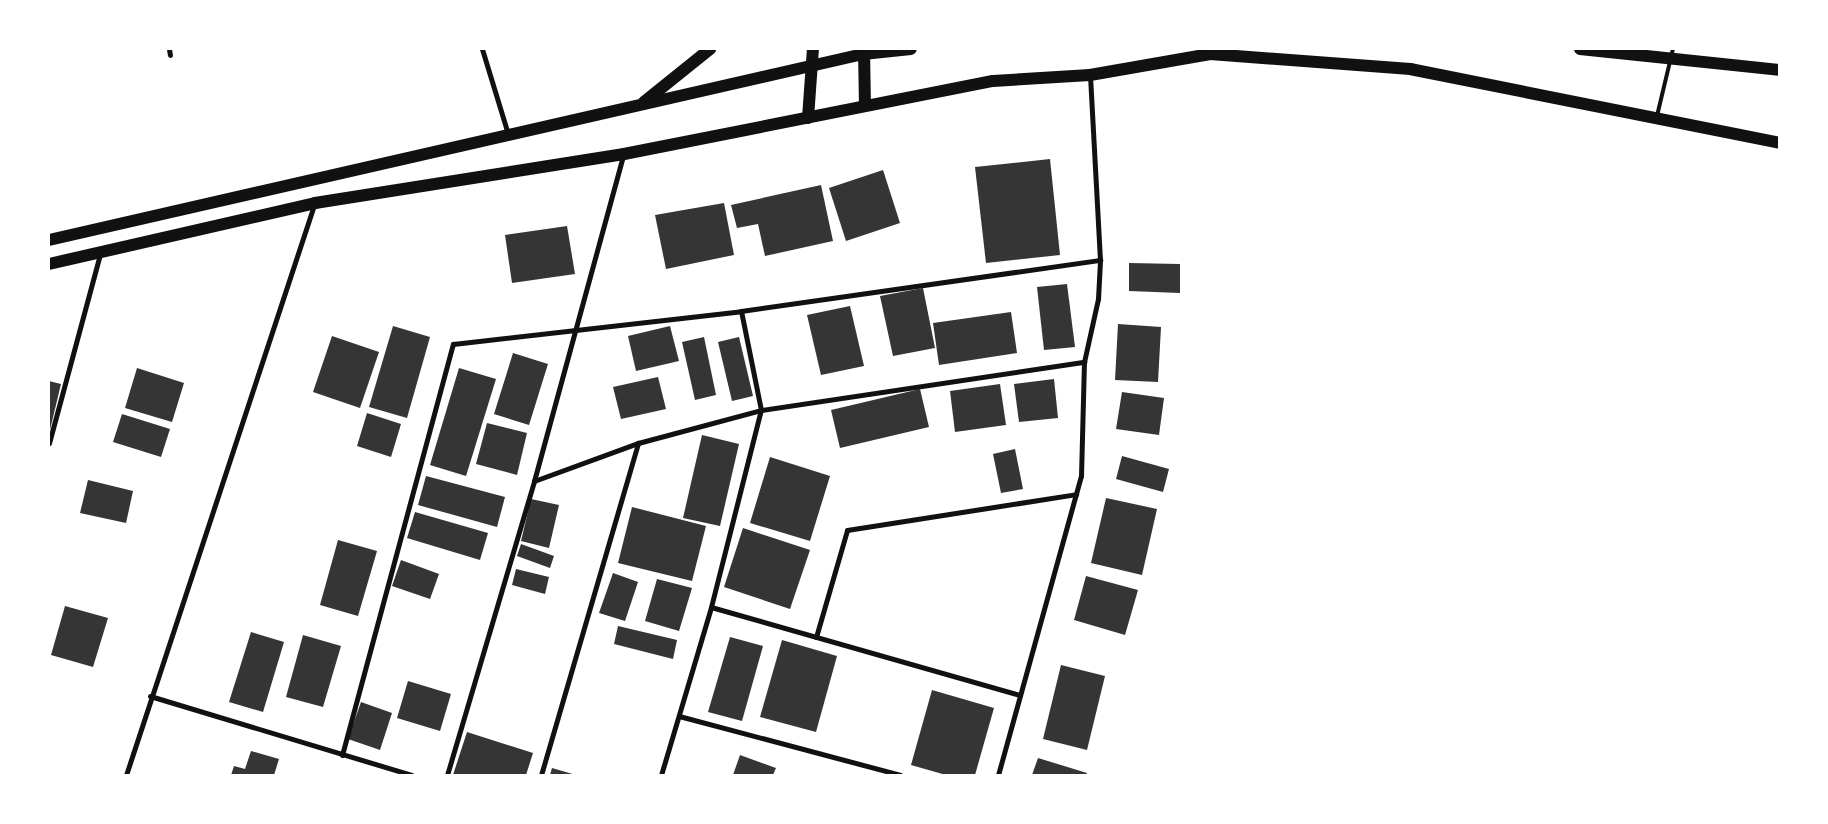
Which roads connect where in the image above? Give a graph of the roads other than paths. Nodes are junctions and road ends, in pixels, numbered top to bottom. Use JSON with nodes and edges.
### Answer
{"nodes":[{"id":1,"x":482,"y":49,"type":"edge"},
{"id":2,"x":710,"y":49,"type":"edge"},
{"id":3,"x":812,"y":49,"type":"edge"},
{"id":4,"x":911,"y":49,"type":"edge"},
{"id":5,"x":1580,"y":49,"type":"edge"},
{"id":6,"x":864,"y":51,"type":"edge"},
{"id":7,"x":1672,"y":54,"type":"edge"},
{"id":8,"x":811,"y":67,"type":"junction"},
{"id":9,"x":1779,"y":70,"type":"edge"},
{"id":10,"x":1090,"y":75,"type":"junction"},
{"id":11,"x":642,"y":103,"type":"junction"},
{"id":12,"x":865,"y":105,"type":"junction"},
{"id":13,"x":808,"y":118,"type":"junction"},
{"id":14,"x":1656,"y":118,"type":"junction"},
{"id":15,"x":508,"y":134,"type":"junction"},
{"id":16,"x":1779,"y":143,"type":"edge"},
{"id":17,"x":624,"y":154,"type":"junction"},
{"id":18,"x":314,"y":202,"type":"junction"},
{"id":19,"x":49,"y":240,"type":"edge"},
{"id":20,"x":100,"y":254,"type":"junction"},
{"id":21,"x":1100,"y":260,"type":"junction"},
{"id":22,"x":49,"y":264,"type":"edge"},
{"id":23,"x":741,"y":311,"type":"junction"},
{"id":24,"x":575,"y":330,"type":"junction"},
{"id":25,"x":1084,"y":362,"type":"junction"},
{"id":26,"x":761,"y":410,"type":"junction"},
{"id":27,"x":638,"y":443,"type":"junction"},
{"id":28,"x":49,"y":444,"type":"edge"},
{"id":29,"x":534,"y":481,"type":"junction"},
{"id":30,"x":1076,"y":494,"type":"junction"},
{"id":31,"x":712,"y":607,"type":"junction"},
{"id":32,"x":816,"y":636,"type":"junction"},
{"id":33,"x":1020,"y":695,"type":"junction"},
{"id":34,"x":150,"y":696,"type":"junction"},
{"id":35,"x":679,"y":716,"type":"junction"},
{"id":36,"x":342,"y":754,"type":"junction"},
{"id":37,"x":126,"y":775,"type":"edge"},
{"id":38,"x":411,"y":775,"type":"edge"},
{"id":39,"x":447,"y":775,"type":"edge"},
{"id":40,"x":541,"y":775,"type":"edge"},
{"id":41,"x":661,"y":775,"type":"edge"},
{"id":42,"x":900,"y":775,"type":"edge"},
{"id":43,"x":998,"y":775,"type":"edge"}],
"edges":[{"from":1,"to":15,"type":"street"},
{"from":2,"to":11,"type":"main road"},
{"from":3,"to":8,"type":"main road"},
{"from":4,"to":6,"type":"main road"},
{"from":5,"to":7,"type":"main road"},
{"from":6,"to":8,"type":"main road"},
{"from":6,"to":12,"type":"main road"},
{"from":7,"to":9,"type":"main road"},
{"from":7,"to":14,"type":"lane"},
{"from":8,"to":11,"type":"main road"},
{"from":8,"to":13,"type":"main road"},
{"from":10,"to":12,"type":"main road"},
{"from":10,"to":14,"type":"main road"},
{"from":10,"to":21,"type":"street"},
{"from":11,"to":15,"type":"main road"},
{"from":12,"to":13,"type":"main road"},
{"from":13,"to":17,"type":"main road"},
{"from":14,"to":16,"type":"main road"},
{"from":15,"to":19,"type":"main road"},
{"from":17,"to":18,"type":"main road"},
{"from":17,"to":24,"type":"street"},
{"from":18,"to":20,"type":"main road"},
{"from":18,"to":34,"type":"street"},
{"from":20,"to":22,"type":"main road"},
{"from":20,"to":28,"type":"street"},
{"from":21,"to":23,"type":"street"},
{"from":21,"to":25,"type":"street"},
{"from":23,"to":24,"type":"street"},
{"from":23,"to":26,"type":"street"},
{"from":24,"to":29,"type":"street"},
{"from":24,"to":36,"type":"street"},
{"from":25,"to":26,"type":"street"},
{"from":25,"to":30,"type":"street"},
{"from":26,"to":27,"type":"street"},
{"from":26,"to":31,"type":"street"},
{"from":27,"to":29,"type":"street"},
{"from":27,"to":40,"type":"street"},
{"from":29,"to":39,"type":"street"},
{"from":30,"to":32,"type":"street"},
{"from":30,"to":33,"type":"street"},
{"from":31,"to":32,"type":"street"},
{"from":31,"to":35,"type":"street"},
{"from":32,"to":33,"type":"street"},
{"from":33,"to":43,"type":"street"},
{"from":34,"to":36,"type":"street"},
{"from":34,"to":37,"type":"street"},
{"from":35,"to":41,"type":"street"},
{"from":35,"to":42,"type":"street"},
{"from":36,"to":38,"type":"street"}]}
